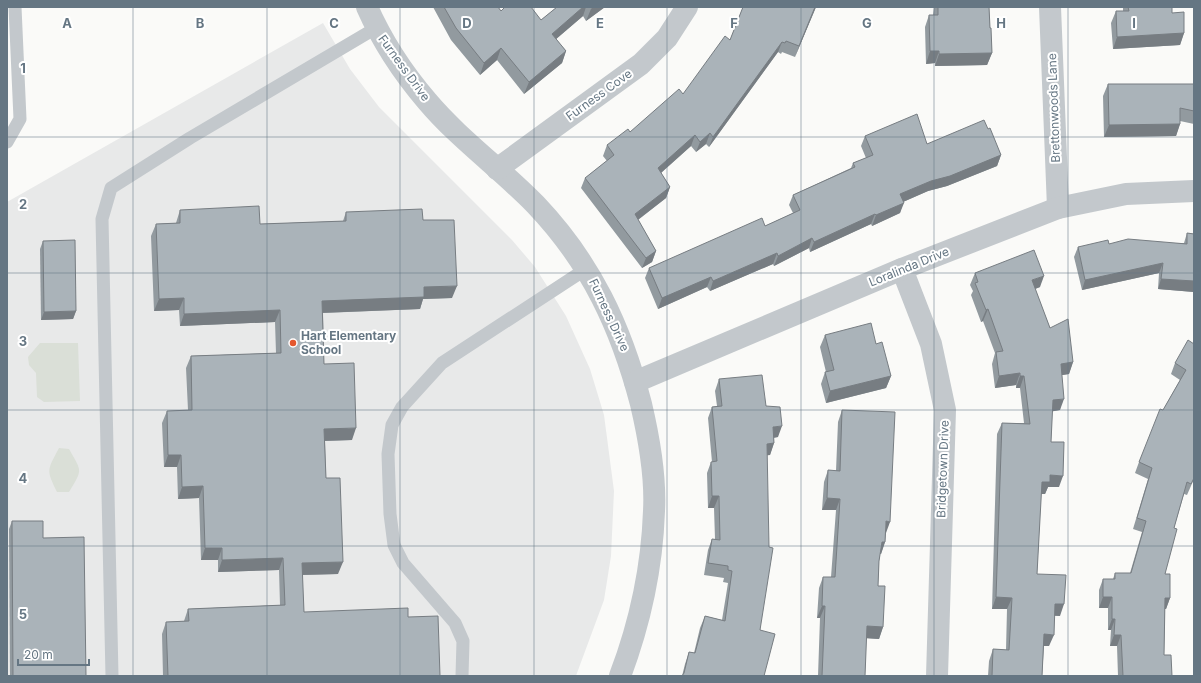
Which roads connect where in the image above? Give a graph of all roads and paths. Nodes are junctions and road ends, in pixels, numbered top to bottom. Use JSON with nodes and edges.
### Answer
{"nodes":[{"id":1,"x":15,"y":7,"type":"edge"},
{"id":2,"x":367,"y":7,"type":"edge"},
{"id":3,"x":687,"y":7,"type":"edge"},
{"id":4,"x":1050,"y":7,"type":"edge"},
{"id":5,"x":376,"y":28,"type":"junction"},
{"id":6,"x":7,"y":142,"type":"edge"},
{"id":7,"x":496,"y":169,"type":"junction"},
{"id":8,"x":1194,"y":192,"type":"edge"},
{"id":9,"x":1058,"y":208,"type":"junction"},
{"id":10,"x":586,"y":269,"type":"junction"},
{"id":11,"x":902,"y":269,"type":"junction"},
{"id":12,"x":635,"y":382,"type":"junction"},
{"id":13,"x":112,"y":676,"type":"edge"},
{"id":14,"x":462,"y":676,"type":"edge"},
{"id":15,"x":620,"y":676,"type":"edge"},
{"id":16,"x":937,"y":676,"type":"edge"}],
"edges":[{"from":1,"to":6,"type":"lane"},
{"from":2,"to":5,"type":"street","name":"Furness Drive"},
{"from":3,"to":7,"type":"street","name":"Furness Cove"},
{"from":4,"to":9,"type":"street","name":"Brettonwoods Lane"},
{"from":5,"to":7,"type":"street","name":"Furness Drive"},
{"from":5,"to":13,"type":"lane"},
{"from":7,"to":10,"type":"street","name":"Furness Drive"},
{"from":8,"to":9,"type":"street","name":"Loralinda Drive"},
{"from":9,"to":11,"type":"street","name":"Loralinda Drive"},
{"from":10,"to":12,"type":"street","name":"Furness Drive"},
{"from":10,"to":14,"type":"lane"},
{"from":11,"to":12,"type":"street","name":"Loralinda Drive"},
{"from":11,"to":16,"type":"street","name":"Bridgetown Drive"},
{"from":12,"to":15,"type":"street","name":"Furness Drive"}]}
